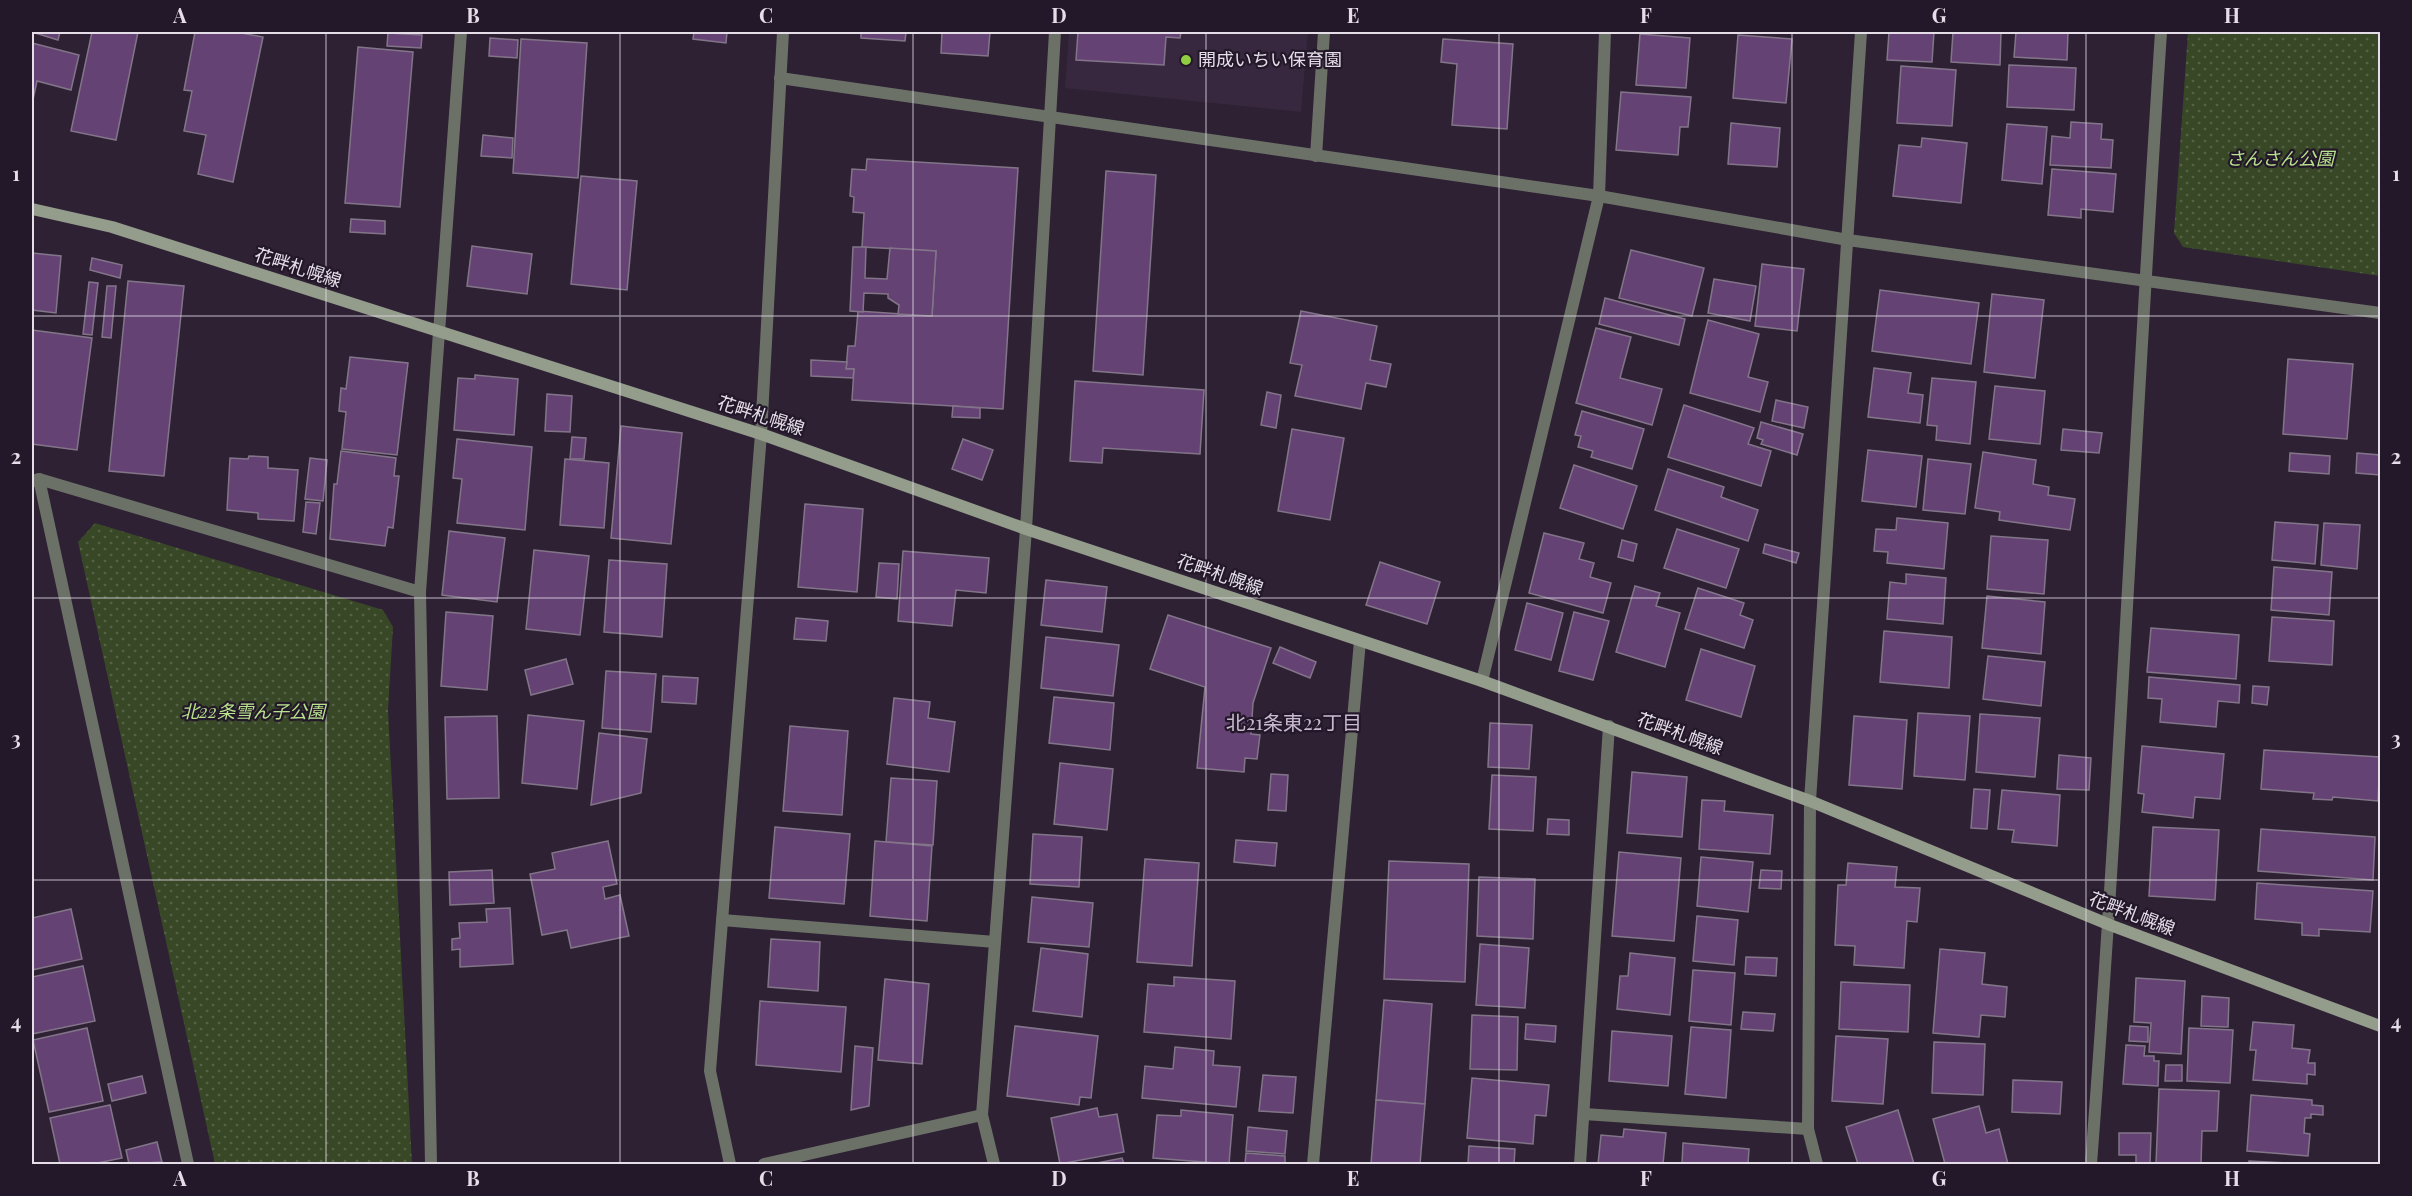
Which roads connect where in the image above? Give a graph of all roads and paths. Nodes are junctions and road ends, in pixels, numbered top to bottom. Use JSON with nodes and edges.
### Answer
{"nodes":[{"id":1,"x":461,"y":32,"type":"edge"},
{"id":2,"x":783,"y":32,"type":"edge"},
{"id":3,"x":1055,"y":32,"type":"edge"},
{"id":4,"x":1324,"y":32,"type":"edge"},
{"id":5,"x":1605,"y":32,"type":"edge"},
{"id":6,"x":1861,"y":32,"type":"edge"},
{"id":7,"x":2161,"y":32,"type":"edge"},
{"id":8,"x":780,"y":78,"type":"junction"},
{"id":9,"x":1051,"y":118,"type":"junction"},
{"id":10,"x":1316,"y":156,"type":"junction"},
{"id":11,"x":1599,"y":196,"type":"junction"},
{"id":12,"x":32,"y":209,"type":"edge"},
{"id":13,"x":1848,"y":240,"type":"junction"},
{"id":14,"x":2144,"y":281,"type":"junction"},
{"id":15,"x":2380,"y":313,"type":"edge"},
{"id":16,"x":438,"y":331,"type":"junction"},
{"id":17,"x":761,"y":434,"type":"junction"},
{"id":18,"x":35,"y":480,"type":"edge"},
{"id":19,"x":1026,"y":529,"type":"junction"},
{"id":20,"x":420,"y":592,"type":"junction"},
{"id":21,"x":1360,"y":641,"type":"junction"},
{"id":22,"x":1482,"y":681,"type":"junction"},
{"id":23,"x":1609,"y":726,"type":"junction"},
{"id":24,"x":1810,"y":801,"type":"junction"},
{"id":25,"x":722,"y":920,"type":"junction"},
{"id":26,"x":2109,"y":925,"type":"junction"},
{"id":27,"x":995,"y":942,"type":"junction"},
{"id":28,"x":2380,"y":1026,"type":"edge"},
{"id":29,"x":1584,"y":1113,"type":"junction"},
{"id":30,"x":982,"y":1115,"type":"junction"},
{"id":31,"x":1808,"y":1129,"type":"junction"},
{"id":32,"x":188,"y":1164,"type":"edge"},
{"id":33,"x":431,"y":1164,"type":"edge"},
{"id":34,"x":730,"y":1164,"type":"edge"},
{"id":35,"x":764,"y":1164,"type":"edge"},
{"id":36,"x":994,"y":1164,"type":"edge"},
{"id":37,"x":1313,"y":1164,"type":"edge"},
{"id":38,"x":1580,"y":1164,"type":"edge"},
{"id":39,"x":1817,"y":1164,"type":"edge"},
{"id":40,"x":2091,"y":1164,"type":"edge"}],
"edges":[{"from":1,"to":16,"type":"street"},
{"from":2,"to":8,"type":"street"},
{"from":3,"to":9,"type":"street"},
{"from":4,"to":10,"type":"street"},
{"from":5,"to":11,"type":"street"},
{"from":6,"to":13,"type":"street"},
{"from":7,"to":14,"type":"street"},
{"from":8,"to":9,"type":"street"},
{"from":8,"to":17,"type":"street"},
{"from":9,"to":10,"type":"street"},
{"from":9,"to":19,"type":"street"},
{"from":10,"to":11,"type":"street"},
{"from":11,"to":13,"type":"street"},
{"from":11,"to":22,"type":"street"},
{"from":12,"to":16,"type":"main road","name":"花畔札幌線"},
{"from":13,"to":14,"type":"street"},
{"from":13,"to":24,"type":"street"},
{"from":14,"to":15,"type":"street"},
{"from":14,"to":26,"type":"street"},
{"from":16,"to":17,"type":"main road","name":"花畔札幌線"},
{"from":16,"to":20,"type":"street"},
{"from":17,"to":19,"type":"main road","name":"花畔札幌線"},
{"from":17,"to":25,"type":"street"},
{"from":18,"to":20,"type":"street"},
{"from":18,"to":32,"type":"street"},
{"from":19,"to":21,"type":"main road","name":"花畔札幌線"},
{"from":19,"to":27,"type":"street"},
{"from":20,"to":33,"type":"street"},
{"from":21,"to":22,"type":"main road","name":"花畔札幌線"},
{"from":21,"to":37,"type":"street"},
{"from":22,"to":23,"type":"main road","name":"花畔札幌線"},
{"from":23,"to":24,"type":"main road","name":"花畔札幌線"},
{"from":23,"to":29,"type":"street"},
{"from":24,"to":26,"type":"main road","name":"花畔札幌線"},
{"from":24,"to":31,"type":"street"},
{"from":25,"to":27,"type":"street"},
{"from":25,"to":34,"type":"street"},
{"from":26,"to":28,"type":"main road","name":"花畔札幌線"},
{"from":26,"to":40,"type":"street"},
{"from":27,"to":30,"type":"street"},
{"from":29,"to":31,"type":"street"},
{"from":29,"to":38,"type":"street"},
{"from":30,"to":35,"type":"street"},
{"from":30,"to":36,"type":"street"},
{"from":31,"to":39,"type":"street"}]}
